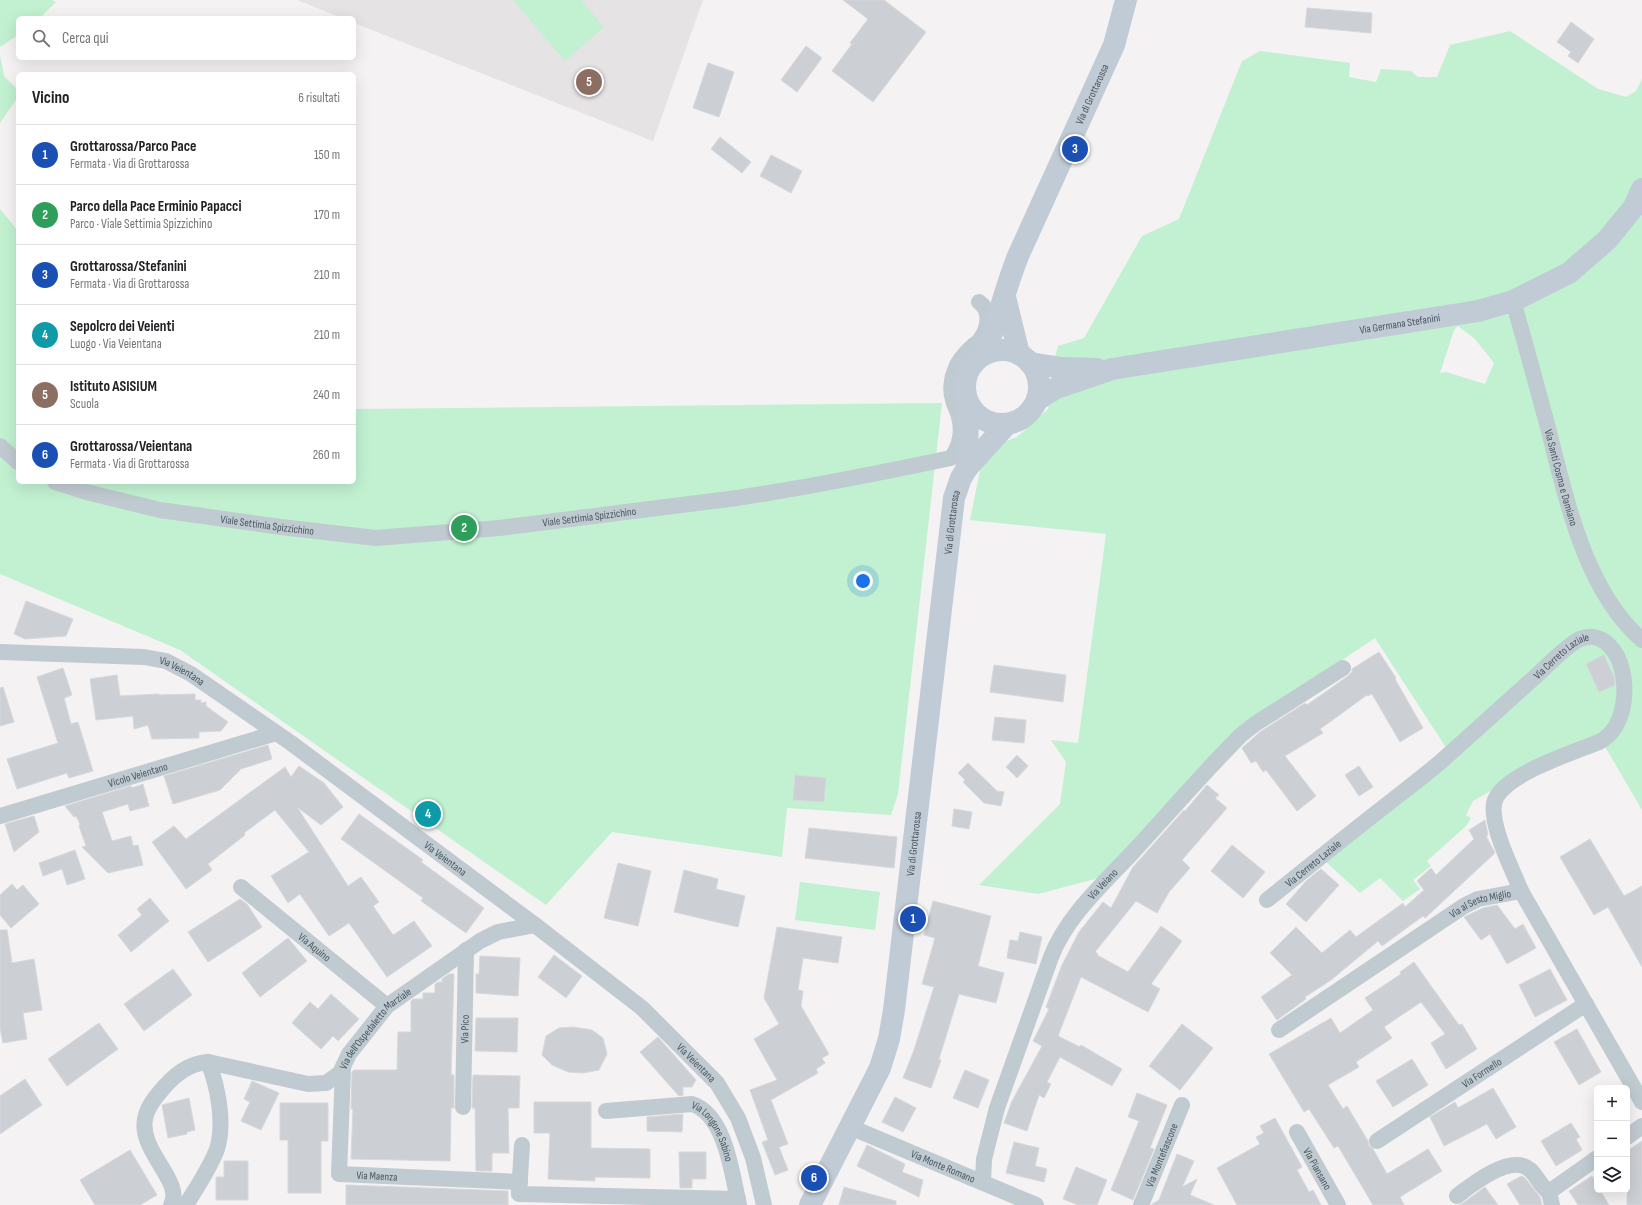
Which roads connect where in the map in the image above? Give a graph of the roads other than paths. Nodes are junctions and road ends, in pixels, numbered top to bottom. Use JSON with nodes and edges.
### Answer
{"nodes":[{"id":1,"x":1126,"y":0,"type":"edge"},
{"id":2,"x":1642,"y":189,"type":"edge"},
{"id":3,"x":1005,"y":296,"type":"junction"},
{"id":4,"x":1513,"y":301,"type":"junction"},
{"id":5,"x":979,"y":302,"type":"dead end"},
{"id":6,"x":983,"y":354,"type":"junction"},
{"id":7,"x":1025,"y":358,"type":"junction"},
{"id":8,"x":1112,"y":370,"type":"junction"},
{"id":9,"x":1037,"y":400,"type":"junction"},
{"id":10,"x":968,"y":403,"type":"junction"},
{"id":11,"x":1007,"y":424,"type":"junction"},
{"id":12,"x":0,"y":446,"type":"edge"},
{"id":13,"x":16,"y":460,"type":"edge"},
{"id":14,"x":967,"y":468,"type":"junction"},
{"id":15,"x":61,"y":484,"type":"edge"},
{"id":16,"x":1642,"y":640,"type":"edge"},
{"id":17,"x":0,"y":652,"type":"edge"},
{"id":18,"x":1343,"y":668,"type":"dead end"},
{"id":19,"x":276,"y":733,"type":"junction"},
{"id":20,"x":0,"y":816,"type":"edge"},
{"id":21,"x":242,"y":888,"type":"dead end"},
{"id":22,"x":1521,"y":891,"type":"junction"},
{"id":23,"x":1266,"y":900,"type":"dead end"},
{"id":24,"x":535,"y":925,"type":"junction"},
{"id":25,"x":466,"y":950,"type":"junction"},
{"id":26,"x":1586,"y":1004,"type":"junction"},
{"id":27,"x":387,"y":1006,"type":"junction"},
{"id":28,"x":1279,"y":1030,"type":"dead end"},
{"id":29,"x":208,"y":1062,"type":"junction"},
{"id":30,"x":343,"y":1069,"type":"junction"},
{"id":31,"x":1642,"y":1102,"type":"edge"},
{"id":32,"x":1182,"y":1105,"type":"dead end"},
{"id":33,"x":463,"y":1107,"type":"dead end"},
{"id":34,"x":606,"y":1111,"type":"dead end"},
{"id":35,"x":1642,"y":1126,"type":"edge"},
{"id":36,"x":850,"y":1127,"type":"junction"},
{"id":37,"x":1297,"y":1132,"type":"dead end"},
{"id":38,"x":1630,"y":1135,"type":"edge"},
{"id":39,"x":1377,"y":1140,"type":"dead end"},
{"id":40,"x":522,"y":1145,"type":"dead end"},
{"id":41,"x":1594,"y":1161,"type":"edge"},
{"id":42,"x":983,"y":1182,"type":"junction"},
{"id":43,"x":519,"y":1194,"type":"edge"},
{"id":44,"x":1457,"y":1196,"type":"dead end"},
{"id":45,"x":1551,"y":1198,"type":"edge"},
{"id":46,"x":739,"y":1202,"type":"edge"},
{"id":47,"x":172,"y":1205,"type":"edge"},
{"id":48,"x":186,"y":1205,"type":"edge"},
{"id":49,"x":764,"y":1205,"type":"edge"},
{"id":50,"x":810,"y":1205,"type":"edge"},
{"id":51,"x":1036,"y":1205,"type":"edge"},
{"id":52,"x":1141,"y":1205,"type":"edge"},
{"id":53,"x":1338,"y":1205,"type":"edge"}],
"edges":[{"from":1,"to":3,"type":"street","name":"Via di Grottarossa"},
{"from":2,"to":4,"type":"street","name":"Via Germana Stefanini"},
{"from":3,"to":6,"type":"street","name":"Via di Grottarossa"},
{"from":3,"to":7,"type":"street","name":"Via di Grottarossa"},
{"from":4,"to":8,"type":"street","name":"Via Germana Stefanini"},
{"from":4,"to":16,"type":"street","name":"Via Santi Cosma e Damiano"},
{"from":5,"to":15,"type":"street","name":"Viale Settimia Spizzichino"},
{"from":6,"to":7,"type":"street"},
{"from":6,"to":10,"type":"street"},
{"from":7,"to":8,"type":"street","name":"Via Germana Stefanini"},
{"from":7,"to":9,"type":"street"},
{"from":8,"to":9,"type":"street","name":"Via Germana Stefanini"},
{"from":9,"to":11,"type":"street"},
{"from":10,"to":11,"type":"street"},
{"from":10,"to":14,"type":"street","name":"Via di Grottarossa"},
{"from":11,"to":14,"type":"street","name":"Via di Grottarossa"},
{"from":12,"to":13,"type":"street"},
{"from":14,"to":36,"type":"street","name":"Via di Grottarossa"},
{"from":17,"to":19,"type":"street","name":"Via Veientana"},
{"from":18,"to":42,"type":"street","name":"Via Veiano"},
{"from":19,"to":20,"type":"street","name":"Vicolo Veientano"},
{"from":19,"to":24,"type":"street","name":"Via Veientana"},
{"from":21,"to":27,"type":"street","name":"Via Aquino"},
{"from":22,"to":23,"type":"street","name":"Via Cerreto Laziale"},
{"from":22,"to":26,"type":"street","name":"Via al Sesto Miglio"},
{"from":22,"to":28,"type":"street","name":"Via al Sesto Miglio"},
{"from":24,"to":25,"type":"street","name":"Via dell'Ospedaletto Marziale"},
{"from":24,"to":49,"type":"street","name":"Via Veientana"},
{"from":25,"to":27,"type":"street","name":"Via dell'Ospedaletto Marziale"},
{"from":25,"to":33,"type":"street","name":"Via Pico"},
{"from":26,"to":31,"type":"street","name":"Via al Sesto Miglio"},
{"from":26,"to":39,"type":"street","name":"Via Formello"},
{"from":27,"to":30,"type":"street","name":"Via dell'Ospedaletto Marziale"},
{"from":29,"to":30,"type":"street","name":"Via dell'Ospedaletto Marziale"},
{"from":29,"to":47,"type":"street","name":"Via dell'Ospedaletto Marziale"},
{"from":29,"to":48,"type":"street"},
{"from":30,"to":43,"type":"street","name":"Via Maenza"},
{"from":32,"to":52,"type":"street","name":"Via Montefiascone"},
{"from":34,"to":46,"type":"street","name":"Via Longone Sabino"},
{"from":35,"to":38,"type":"street"},
{"from":36,"to":42,"type":"street","name":"Via Monte Romano"},
{"from":36,"to":50,"type":"street","name":"Via di Grottarossa"},
{"from":37,"to":53,"type":"street","name":"Via Piansano"},
{"from":40,"to":43,"type":"street"},
{"from":41,"to":45,"type":"street"},
{"from":42,"to":51,"type":"street","name":"Via Monte Romano"},
{"from":43,"to":46,"type":"street","name":"Via Longone Sabino"},
{"from":44,"to":45,"type":"street"}]}
